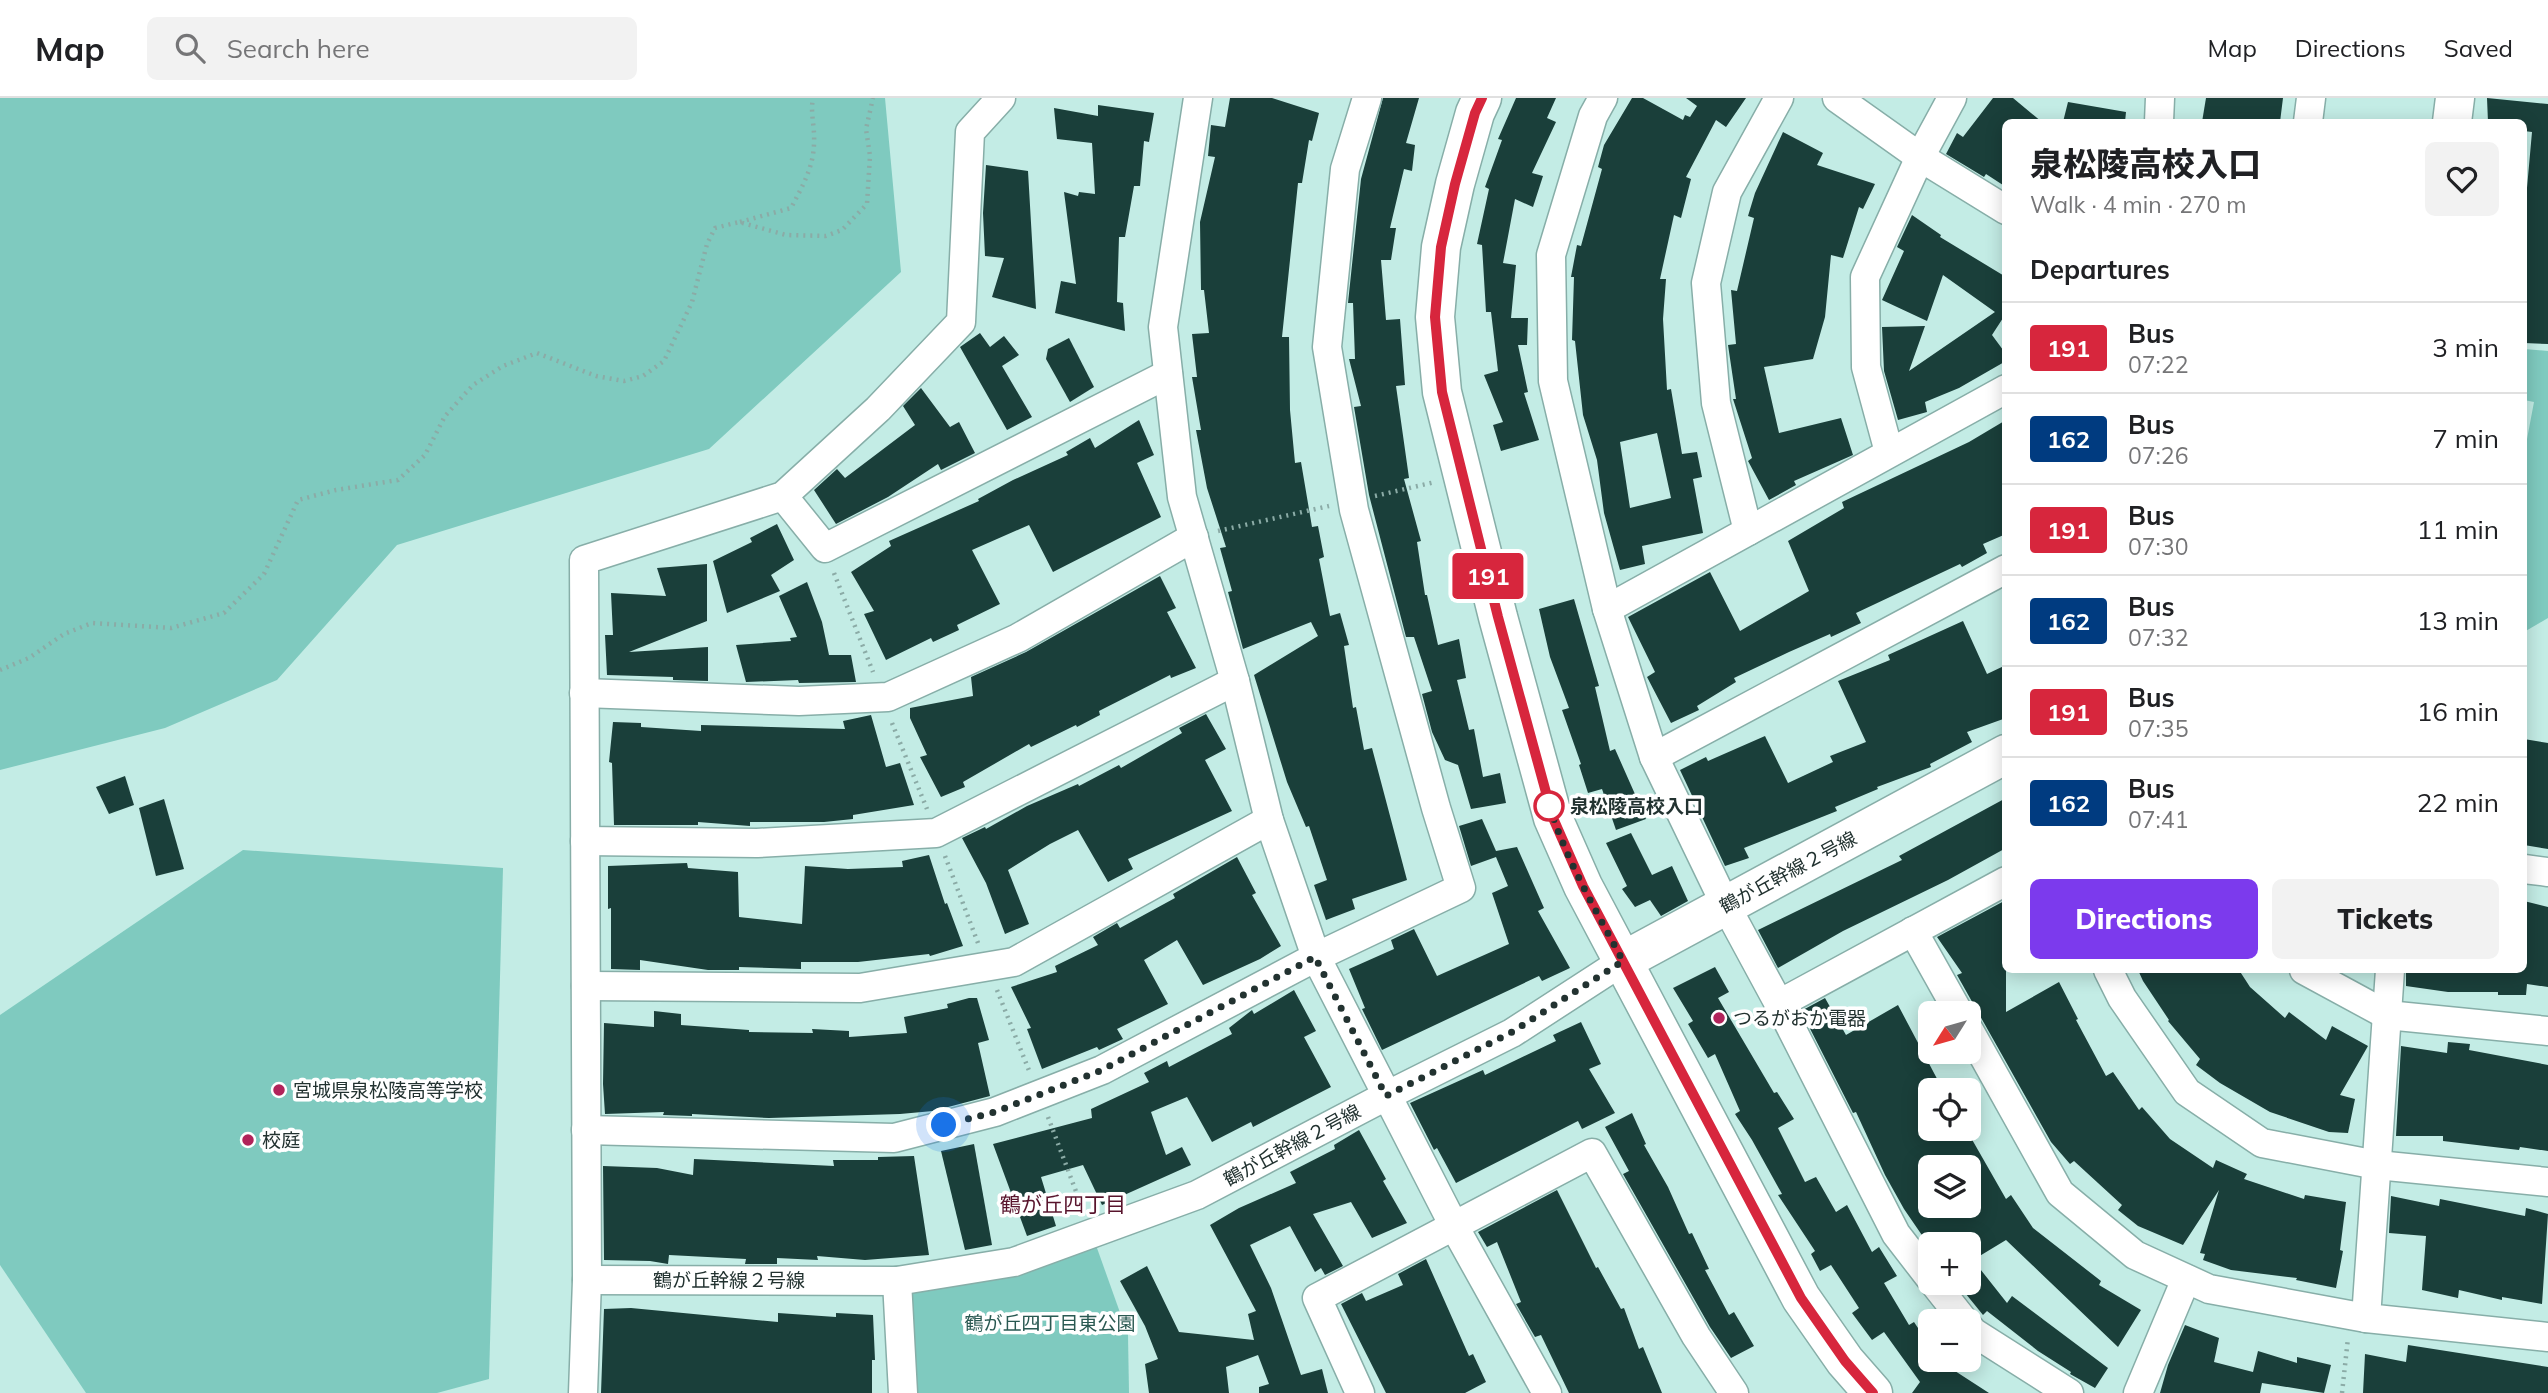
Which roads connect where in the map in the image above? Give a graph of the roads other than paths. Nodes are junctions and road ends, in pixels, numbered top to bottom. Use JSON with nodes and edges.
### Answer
{"nodes":[{"id":1,"x":1001,"y":98,"type":"edge"},
{"id":2,"x":1198,"y":98,"type":"edge"},
{"id":3,"x":1367,"y":98,"type":"edge"},
{"id":4,"x":1482,"y":98,"type":"edge"},
{"id":5,"x":1603,"y":98,"type":"edge"},
{"id":6,"x":1779,"y":98,"type":"edge"},
{"id":7,"x":1837,"y":98,"type":"edge"},
{"id":8,"x":1952,"y":98,"type":"edge"},
{"id":9,"x":2160,"y":98,"type":"edge"},
{"id":10,"x":2311,"y":98,"type":"edge"},
{"id":11,"x":2455,"y":98,"type":"edge"},
{"id":12,"x":2159,"y":119,"type":"edge"},
{"id":13,"x":2308,"y":119,"type":"edge"},
{"id":14,"x":2452,"y":119,"type":"edge"},
{"id":15,"x":1920,"y":157,"type":"junction"},
{"id":16,"x":2002,"y":208,"type":"edge"},
{"id":17,"x":1168,"y":374,"type":"junction"},
{"id":18,"x":2002,"y":391,"type":"edge"},
{"id":19,"x":1889,"y":452,"type":"junction"},
{"id":20,"x":783,"y":496,"type":"junction"},
{"id":21,"x":1748,"y":531,"type":"junction"},
{"id":22,"x":1194,"y":537,"type":"junction"},
{"id":23,"x":2002,"y":571,"type":"edge"},
{"id":24,"x":1607,"y":609,"type":"junction"},
{"id":25,"x":1235,"y":681,"type":"junction"},
{"id":26,"x":584,"y":694,"type":"junction"},
{"id":27,"x":2002,"y":756,"type":"edge"},
{"id":28,"x":1654,"y":757,"type":"junction"},
{"id":29,"x":1269,"y":820,"type":"junction"},
{"id":30,"x":585,"y":841,"type":"junction"},
{"id":31,"x":2527,"y":869,"type":"edge"},
{"id":32,"x":2548,"y":872,"type":"edge"},
{"id":33,"x":2002,"y":883,"type":"edge"},
{"id":34,"x":1726,"y":906,"type":"junction"},
{"id":35,"x":1913,"y":931,"type":"junction"},
{"id":36,"x":1315,"y":957,"type":"junction"},
{"id":37,"x":1623,"y":961,"type":"junction"},
{"id":38,"x":2110,"y":973,"type":"edge"},
{"id":39,"x":2310,"y":973,"type":"edge"},
{"id":40,"x":2390,"y":973,"type":"edge"},
{"id":41,"x":586,"y":986,"type":"junction"},
{"id":42,"x":1952,"y":1001,"type":"edge"},
{"id":43,"x":1779,"y":1004,"type":"junction"},
{"id":44,"x":2387,"y":1015,"type":"junction"},
{"id":45,"x":2548,"y":1031,"type":"edge"},
{"id":46,"x":1981,"y":1051,"type":"edge"},
{"id":47,"x":1386,"y":1096,"type":"junction"},
{"id":48,"x":586,"y":1130,"type":"junction"},
{"id":49,"x":2376,"y":1165,"type":"junction"},
{"id":50,"x":2548,"y":1182,"type":"edge"},
{"id":51,"x":1454,"y":1226,"type":"junction"},
{"id":52,"x":1918,"y":1262,"type":"edge"},
{"id":53,"x":2186,"y":1279,"type":"junction"},
{"id":54,"x":587,"y":1280,"type":"junction"},
{"id":55,"x":897,"y":1281,"type":"junction"},
{"id":56,"x":1944,"y":1295,"type":"edge"},
{"id":57,"x":1955,"y":1309,"type":"edge"},
{"id":58,"x":2358,"y":1316,"type":"junction"},
{"id":59,"x":1981,"y":1337,"type":"edge"},
{"id":60,"x":2548,"y":1338,"type":"edge"},
{"id":61,"x":583,"y":1393,"type":"edge"},
{"id":62,"x":903,"y":1393,"type":"edge"},
{"id":63,"x":1360,"y":1393,"type":"edge"},
{"id":64,"x":1546,"y":1393,"type":"edge"},
{"id":65,"x":1734,"y":1393,"type":"edge"},
{"id":66,"x":1873,"y":1393,"type":"edge"},
{"id":67,"x":2069,"y":1393,"type":"edge"},
{"id":68,"x":2138,"y":1393,"type":"edge"}],
"edges":[{"from":1,"to":20,"type":"street"},
{"from":2,"to":17,"type":"street"},
{"from":3,"to":36,"type":"street"},
{"from":4,"to":37,"type":"street"},
{"from":5,"to":24,"type":"street"},
{"from":6,"to":21,"type":"street"},
{"from":7,"to":15,"type":"street"},
{"from":8,"to":15,"type":"street"},
{"from":9,"to":12,"type":"street"},
{"from":10,"to":13,"type":"street"},
{"from":11,"to":14,"type":"street"},
{"from":15,"to":16,"type":"street"},
{"from":15,"to":19,"type":"street"},
{"from":17,"to":20,"type":"street"},
{"from":17,"to":22,"type":"street"},
{"from":18,"to":19,"type":"street"},
{"from":19,"to":21,"type":"street"},
{"from":20,"to":26,"type":"street"},
{"from":21,"to":24,"type":"street"},
{"from":22,"to":25,"type":"street"},
{"from":22,"to":26,"type":"street"},
{"from":23,"to":28,"type":"street"},
{"from":24,"to":28,"type":"street"},
{"from":25,"to":29,"type":"street"},
{"from":25,"to":30,"type":"street"},
{"from":26,"to":30,"type":"street"},
{"from":27,"to":34,"type":"street","name":"鶴が丘幹線２号線"},
{"from":28,"to":34,"type":"street"},
{"from":29,"to":36,"type":"street"},
{"from":29,"to":41,"type":"street"},
{"from":30,"to":41,"type":"street"},
{"from":31,"to":32,"type":"street"},
{"from":33,"to":35,"type":"street"},
{"from":34,"to":37,"type":"street","name":"鶴が丘幹線２号線"},
{"from":34,"to":43,"type":"street"},
{"from":35,"to":42,"type":"street"},
{"from":35,"to":43,"type":"street"},
{"from":36,"to":47,"type":"street"},
{"from":36,"to":48,"type":"street"},
{"from":37,"to":47,"type":"street","name":"鶴が丘幹線２号線"},
{"from":37,"to":66,"type":"street"},
{"from":38,"to":49,"type":"street"},
{"from":39,"to":44,"type":"street"},
{"from":40,"to":44,"type":"street"},
{"from":41,"to":48,"type":"street"},
{"from":43,"to":52,"type":"street"},
{"from":44,"to":45,"type":"street"},
{"from":44,"to":49,"type":"street"},
{"from":46,"to":53,"type":"street"},
{"from":47,"to":51,"type":"street"},
{"from":47,"to":55,"type":"street","name":"鶴が丘幹線２号線"},
{"from":48,"to":54,"type":"street"},
{"from":49,"to":50,"type":"street"},
{"from":49,"to":58,"type":"street"},
{"from":51,"to":63,"type":"street"},
{"from":51,"to":64,"type":"street"},
{"from":51,"to":65,"type":"street"},
{"from":53,"to":58,"type":"street"},
{"from":53,"to":68,"type":"street"},
{"from":54,"to":55,"type":"street","name":"鶴が丘幹線２号線"},
{"from":54,"to":61,"type":"street"},
{"from":55,"to":62,"type":"street"},
{"from":56,"to":57,"type":"street"},
{"from":58,"to":60,"type":"street"},
{"from":59,"to":67,"type":"street"}]}
